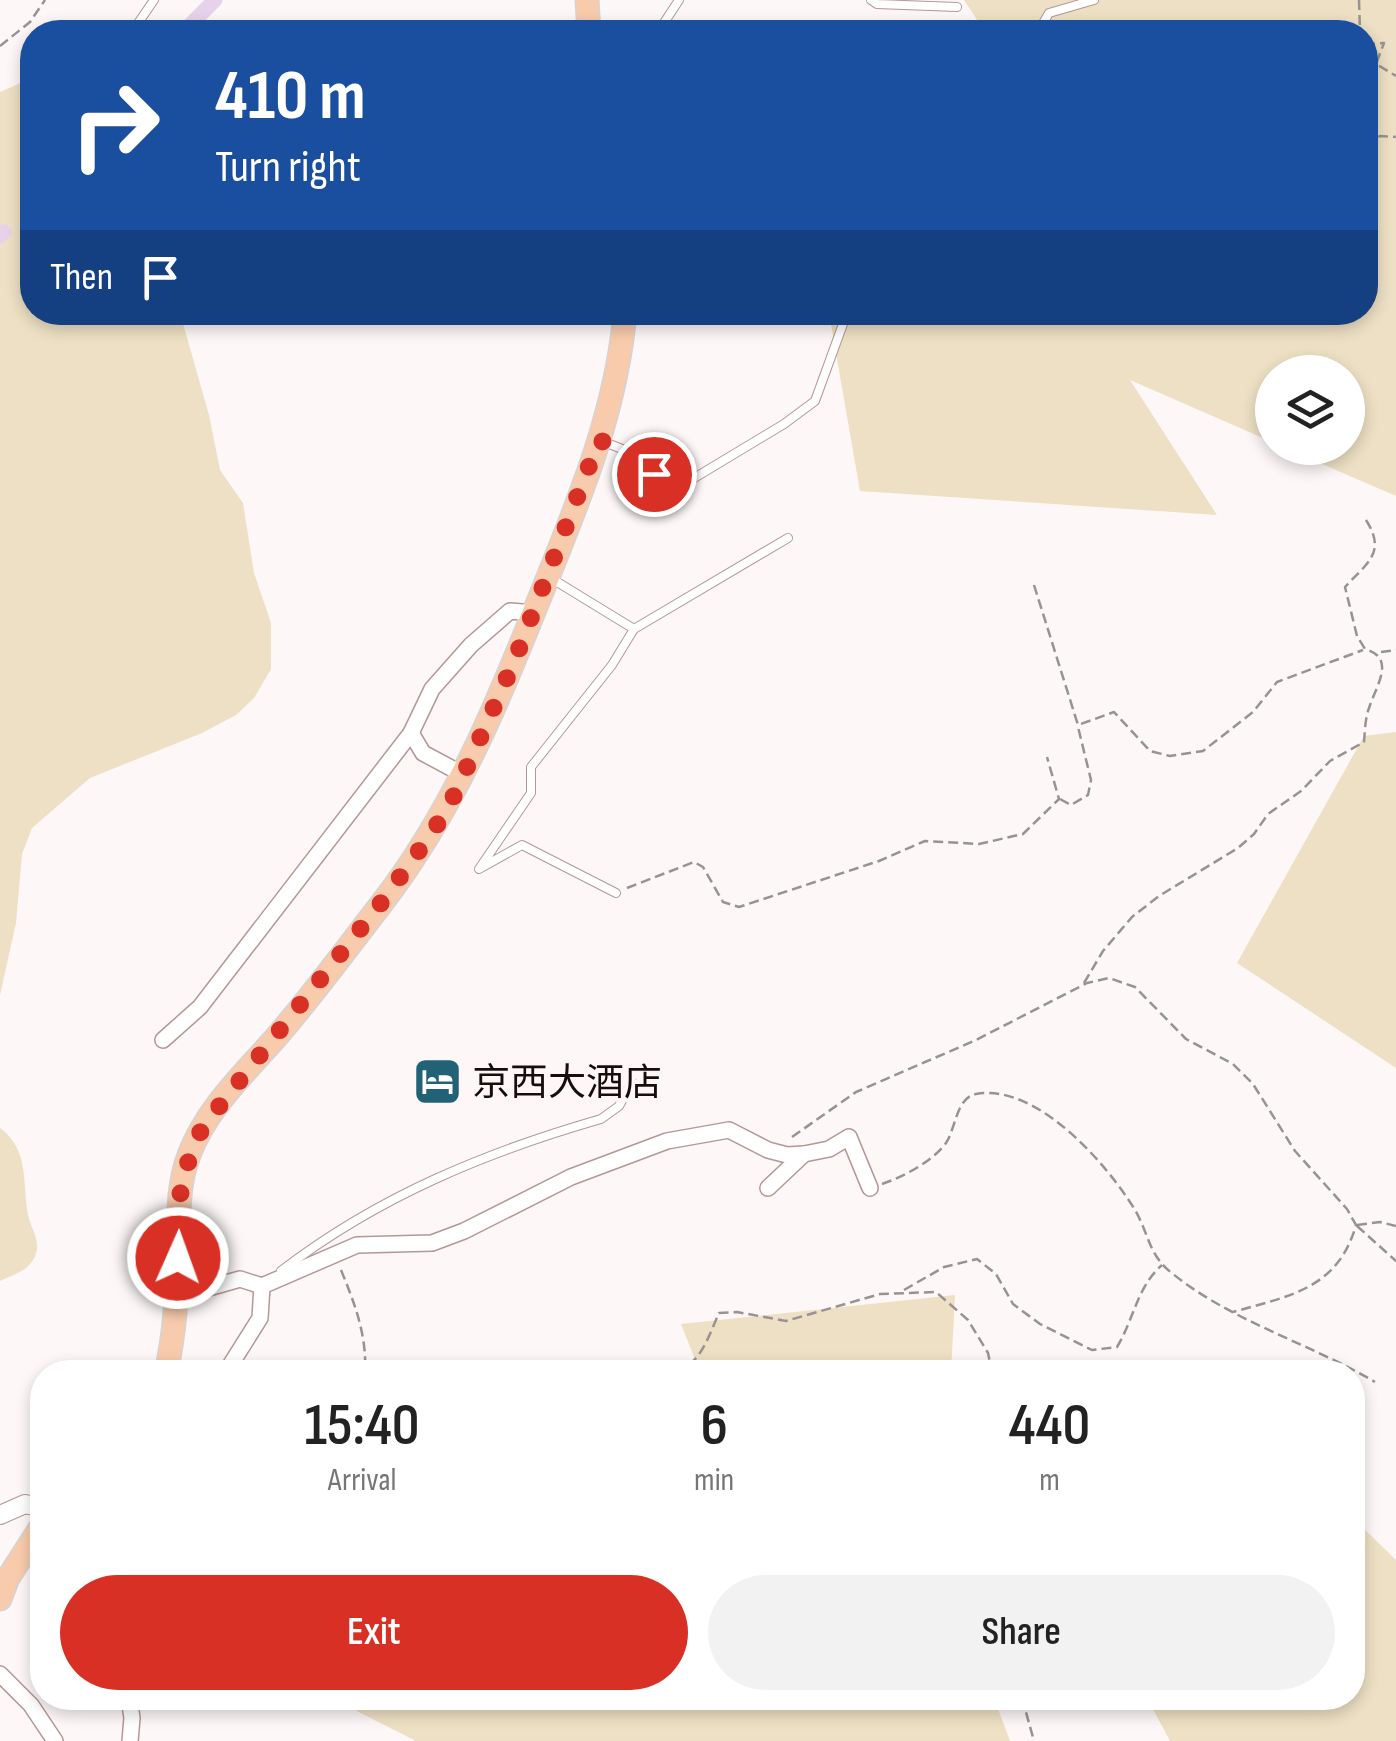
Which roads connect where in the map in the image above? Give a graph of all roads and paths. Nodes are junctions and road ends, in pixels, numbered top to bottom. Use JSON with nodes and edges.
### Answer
{"nodes":[{"id":1,"x":871,"y":0,"type":"edge"},
{"id":2,"x":1094,"y":0,"type":"edge"},
{"id":3,"x":957,"y":7,"type":"dead end"},
{"id":4,"x":1045,"y":20,"type":"edge"},
{"id":5,"x":20,"y":30,"type":"edge"},
{"id":6,"x":0,"y":46,"type":"edge"},
{"id":7,"x":623,"y":325,"type":"edge"},
{"id":8,"x":843,"y":325,"type":"edge"},
{"id":9,"x":599,"y":440,"type":"junction"},
{"id":10,"x":1366,"y":520,"type":"dead end"},
{"id":11,"x":788,"y":538,"type":"dead end"},
{"id":12,"x":548,"y":576,"type":"junction"},
{"id":13,"x":1034,"y":585,"type":"dead end"},
{"id":14,"x":534,"y":612,"type":"junction"},
{"id":15,"x":634,"y":629,"type":"junction"},
{"id":16,"x":1364,"y":649,"type":"junction"},
{"id":17,"x":1396,"y":650,"type":"edge"},
{"id":18,"x":1380,"y":652,"type":"junction"},
{"id":19,"x":1078,"y":725,"type":"junction"},
{"id":20,"x":412,"y":733,"type":"junction"},
{"id":21,"x":1046,"y":758,"type":"dead end"},
{"id":22,"x":464,"y":774,"type":"junction"},
{"id":23,"x":1059,"y":798,"type":"junction"},
{"id":24,"x":616,"y":892,"type":"joint"},
{"id":25,"x":1083,"y":985,"type":"junction"},
{"id":26,"x":163,"y":1040,"type":"dead end"},
{"id":27,"x":632,"y":1082,"type":"dead end"},
{"id":28,"x":776,"y":1152,"type":"junction"},
{"id":29,"x":804,"y":1154,"type":"junction"},
{"id":30,"x":768,"y":1188,"type":"dead end"},
{"id":31,"x":870,"y":1188,"type":"joint"},
{"id":32,"x":1356,"y":1225,"type":"junction"},
{"id":33,"x":1396,"y":1226,"type":"edge"},
{"id":34,"x":334,"y":1255,"type":"junction"},
{"id":35,"x":1396,"y":1260,"type":"edge"},
{"id":36,"x":1162,"y":1265,"type":"junction"},
{"id":37,"x":262,"y":1286,"type":"junction"},
{"id":38,"x":903,"y":1291,"type":"junction"},
{"id":39,"x":177,"y":1297,"type":"junction"},
{"id":40,"x":1233,"y":1312,"type":"junction"},
{"id":41,"x":168,"y":1360,"type":"edge"},
{"id":42,"x":234,"y":1360,"type":"edge"},
{"id":43,"x":365,"y":1360,"type":"edge"},
{"id":44,"x":694,"y":1360,"type":"edge"},
{"id":45,"x":989,"y":1360,"type":"edge"},
{"id":46,"x":1338,"y":1360,"type":"edge"},
{"id":47,"x":1365,"y":1376,"type":"edge"},
{"id":48,"x":1375,"y":1382,"type":"dead end"},
{"id":49,"x":30,"y":1505,"type":"edge"},
{"id":50,"x":0,"y":1516,"type":"edge"},
{"id":51,"x":30,"y":1544,"type":"edge"},
{"id":52,"x":0,"y":1600,"type":"edge"},
{"id":53,"x":0,"y":1674,"type":"edge"},
{"id":54,"x":30,"y":1705,"type":"edge"},
{"id":55,"x":34,"y":1710,"type":"edge"},
{"id":56,"x":130,"y":1710,"type":"edge"},
{"id":57,"x":1025,"y":1710,"type":"edge"},
{"id":58,"x":56,"y":1741,"type":"edge"},
{"id":59,"x":130,"y":1741,"type":"edge"},
{"id":60,"x":1034,"y":1741,"type":"edge"}],
"edges":[{"from":1,"to":3,"type":"lane"},
{"from":2,"to":4,"type":"lane"},
{"from":5,"to":6,"type":"path"},
{"from":7,"to":9,"type":"main road"},
{"from":8,"to":9,"type":"lane"},
{"from":9,"to":12,"type":"main road"},
{"from":10,"to":16,"type":"path"},
{"from":11,"to":15,"type":"lane"},
{"from":12,"to":14,"type":"main road"},
{"from":12,"to":15,"type":"lane"},
{"from":13,"to":19,"type":"path"},
{"from":14,"to":20,"type":"street"},
{"from":14,"to":22,"type":"main road"},
{"from":15,"to":24,"type":"lane"},
{"from":16,"to":18,"type":"path"},
{"from":16,"to":19,"type":"path"},
{"from":17,"to":18,"type":"path"},
{"from":18,"to":25,"type":"path"},
{"from":19,"to":23,"type":"path"},
{"from":20,"to":22,"type":"street"},
{"from":20,"to":26,"type":"street"},
{"from":21,"to":23,"type":"path"},
{"from":22,"to":39,"type":"main road"},
{"from":23,"to":24,"type":"path"},
{"from":25,"to":28,"type":"path"},
{"from":25,"to":32,"type":"path"},
{"from":27,"to":37,"type":"lane"},
{"from":28,"to":29,"type":"street"},
{"from":28,"to":34,"type":"street"},
{"from":29,"to":30,"type":"street"},
{"from":29,"to":31,"type":"street"},
{"from":31,"to":36,"type":"path"},
{"from":32,"to":33,"type":"path"},
{"from":32,"to":35,"type":"path"},
{"from":32,"to":40,"type":"path"},
{"from":34,"to":37,"type":"street"},
{"from":34,"to":43,"type":"path"},
{"from":36,"to":38,"type":"path"},
{"from":36,"to":40,"type":"path"},
{"from":37,"to":39,"type":"street"},
{"from":37,"to":42,"type":"street"},
{"from":38,"to":44,"type":"path"},
{"from":38,"to":45,"type":"path"},
{"from":39,"to":41,"type":"main road"},
{"from":40,"to":46,"type":"path"},
{"from":47,"to":48,"type":"path"},
{"from":49,"to":50,"type":"street"},
{"from":51,"to":52,"type":"main road"},
{"from":53,"to":54,"type":"street"},
{"from":55,"to":58,"type":"street"},
{"from":56,"to":59,"type":"street"},
{"from":57,"to":60,"type":"path"}]}
